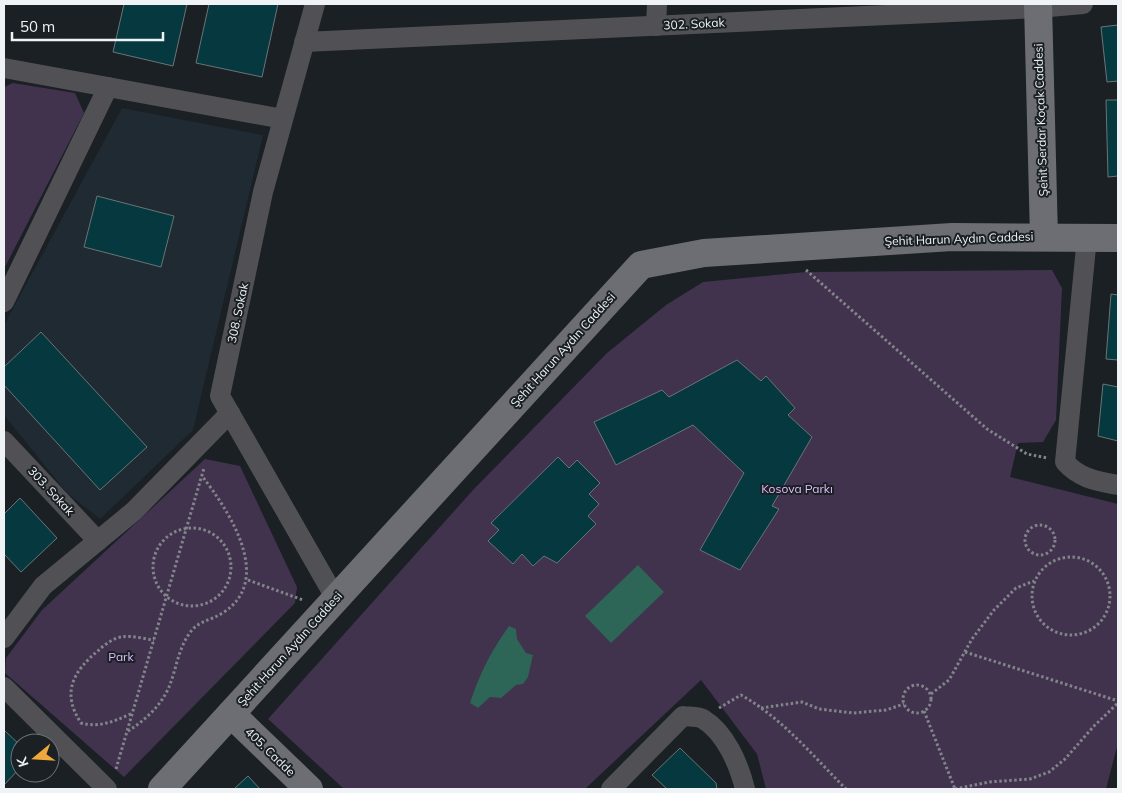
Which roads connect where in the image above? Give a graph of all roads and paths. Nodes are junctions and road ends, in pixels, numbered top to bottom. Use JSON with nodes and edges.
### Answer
{"nodes":[{"id":1,"x":315,"y":4,"type":"edge"},
{"id":2,"x":657,"y":4,"type":"edge"},
{"id":3,"x":1083,"y":4,"type":"edge"},
{"id":4,"x":1038,"y":6,"type":"edge"},
{"id":5,"x":656,"y":26,"type":"junction"},
{"id":6,"x":304,"y":42,"type":"junction"},
{"id":7,"x":4,"y":68,"type":"edge"},
{"id":8,"x":108,"y":87,"type":"junction"},
{"id":9,"x":283,"y":120,"type":"junction"},
{"id":10,"x":1044,"y":237,"type":"junction"},
{"id":11,"x":1087,"y":237,"type":"junction"},
{"id":12,"x":1118,"y":238,"type":"edge"},
{"id":13,"x":782,"y":248,"type":"junction"},
{"id":14,"x":4,"y":302,"type":"edge"},
{"id":15,"x":230,"y":413,"type":"junction"},
{"id":16,"x":4,"y":441,"type":"edge"},
{"id":17,"x":207,"y":459,"type":"dead end"},
{"id":18,"x":1065,"y":462,"type":"junction"},
{"id":19,"x":202,"y":476,"type":"junction"},
{"id":20,"x":1118,"y":485,"type":"edge"},
{"id":21,"x":186,"y":529,"type":"junction"},
{"id":22,"x":98,"y":540,"type":"junction"},
{"id":23,"x":1047,"y":554,"type":"junction"},
{"id":24,"x":1052,"y":561,"type":"junction"},
{"id":25,"x":248,"y":580,"type":"junction"},
{"id":26,"x":1034,"y":581,"type":"junction"},
{"id":27,"x":167,"y":595,"type":"junction"},
{"id":28,"x":332,"y":604,"type":"junction"},
{"id":29,"x":4,"y":638,"type":"edge"},
{"id":30,"x":154,"y":640,"type":"junction"},
{"id":31,"x":965,"y":652,"type":"junction"},
{"id":32,"x":4,"y":687,"type":"edge"},
{"id":33,"x":931,"y":694,"type":"junction"},
{"id":34,"x":1118,"y":702,"type":"edge"},
{"id":35,"x":904,"y":704,"type":"junction"},
{"id":36,"x":761,"y":708,"type":"junction"},
{"id":37,"x":924,"y":711,"type":"junction"},
{"id":38,"x":132,"y":714,"type":"junction"},
{"id":39,"x":231,"y":714,"type":"junction"},
{"id":40,"x":693,"y":717,"type":"junction"},
{"id":41,"x":127,"y":732,"type":"junction"},
{"id":42,"x":111,"y":781,"type":"edge"},
{"id":43,"x":162,"y":789,"type":"edge"},
{"id":44,"x":309,"y":789,"type":"edge"},
{"id":45,"x":611,"y":789,"type":"edge"},
{"id":46,"x":745,"y":789,"type":"edge"},
{"id":47,"x":846,"y":789,"type":"edge"},
{"id":48,"x":955,"y":789,"type":"edge"}],
"edges":[{"from":1,"to":6,"type":"street","name":"308. Sokak"},
{"from":2,"to":5,"type":"street"},
{"from":3,"to":4,"type":"street","name":"302. Sokak"},
{"from":4,"to":5,"type":"street","name":"302. Sokak"},
{"from":4,"to":10,"type":"main road","name":"Şehit Serdar Koçak Caddesi"},
{"from":5,"to":6,"type":"street","name":"302. Sokak"},
{"from":6,"to":9,"type":"street","name":"308. Sokak"},
{"from":7,"to":8,"type":"street"},
{"from":8,"to":9,"type":"street"},
{"from":8,"to":14,"type":"street"},
{"from":9,"to":15,"type":"street","name":"308. Sokak"},
{"from":10,"to":11,"type":"main road","name":"Şehit Harun Aydın Caddesi"},
{"from":10,"to":13,"type":"main road","name":"Şehit Harun Aydın Caddesi"},
{"from":11,"to":12,"type":"main road","name":"Şehit Harun Aydın Caddesi"},
{"from":11,"to":18,"type":"street"},
{"from":13,"to":18,"type":"path"},
{"from":13,"to":28,"type":"main road","name":"Şehit Harun Aydın Caddesi"},
{"from":15,"to":22,"type":"street"},
{"from":15,"to":28,"type":"street","name":"308. Sokak"},
{"from":16,"to":22,"type":"street","name":"303. Sokak"},
{"from":17,"to":19,"type":"path"},
{"from":18,"to":20,"type":"street"},
{"from":19,"to":21,"type":"path"},
{"from":19,"to":25,"type":"path"},
{"from":21,"to":27,"type":"path"},
{"from":21,"to":27,"type":"path"},
{"from":21,"to":27,"type":"path"},
{"from":22,"to":29,"type":"street"},
{"from":23,"to":23,"type":"path"},
{"from":23,"to":24,"type":"path"},
{"from":24,"to":26,"type":"path"},
{"from":24,"to":26,"type":"path"},
{"from":25,"to":28,"type":"path"},
{"from":25,"to":41,"type":"path"},
{"from":26,"to":31,"type":"path"},
{"from":27,"to":30,"type":"path"},
{"from":28,"to":39,"type":"main road","name":"Şehit Harun Aydın Caddesi"},
{"from":30,"to":38,"type":"path"},
{"from":30,"to":38,"type":"path"},
{"from":31,"to":33,"type":"path"},
{"from":31,"to":34,"type":"path"},
{"from":32,"to":42,"type":"street"},
{"from":33,"to":35,"type":"path"},
{"from":33,"to":37,"type":"path"},
{"from":34,"to":48,"type":"path"},
{"from":35,"to":36,"type":"path"},
{"from":35,"to":37,"type":"path"},
{"from":36,"to":40,"type":"path"},
{"from":36,"to":47,"type":"path"},
{"from":37,"to":48,"type":"path"},
{"from":38,"to":41,"type":"path"},
{"from":39,"to":43,"type":"main road","name":"Şehit Harun Aydın Caddesi"},
{"from":39,"to":44,"type":"main road","name":"405. Cadde"},
{"from":40,"to":45,"type":"street"},
{"from":40,"to":46,"type":"street"},
{"from":41,"to":42,"type":"path"}]}
